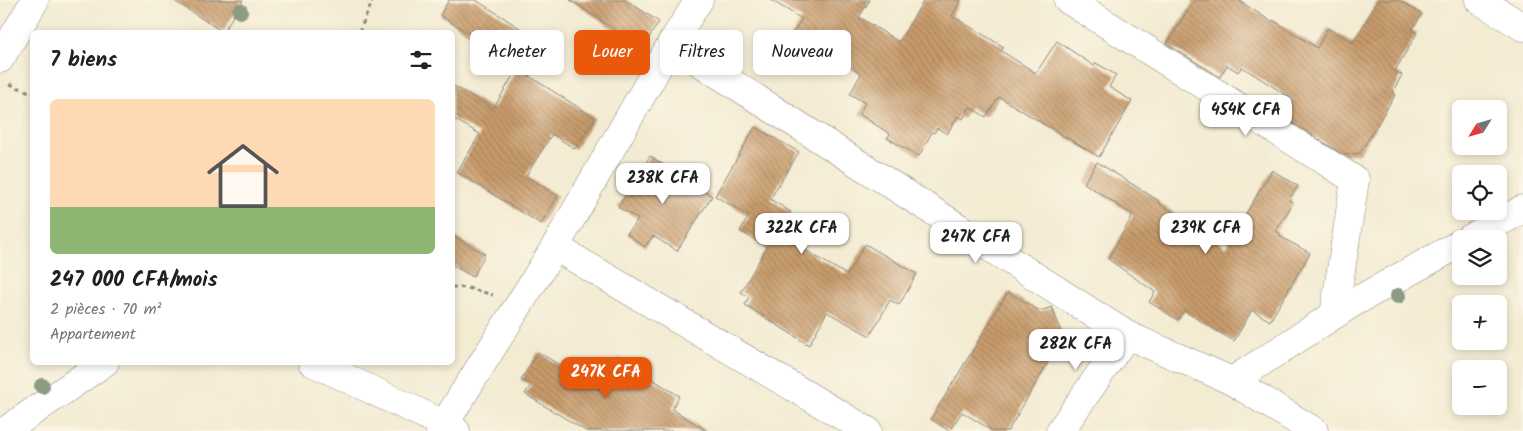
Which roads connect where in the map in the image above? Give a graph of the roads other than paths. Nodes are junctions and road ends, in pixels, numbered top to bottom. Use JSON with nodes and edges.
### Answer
{"nodes":[{"id":1,"x":35,"y":0,"type":"edge"},
{"id":2,"x":699,"y":0,"type":"edge"},
{"id":3,"x":1068,"y":0,"type":"edge"},
{"id":4,"x":1479,"y":0,"type":"edge"},
{"id":5,"x":1523,"y":26,"type":"edge"},
{"id":6,"x":680,"y":30,"type":"edge"},
{"id":7,"x":660,"y":63,"type":"edge"},
{"id":8,"x":4,"y":71,"type":"edge"},
{"id":9,"x":720,"y":75,"type":"edge"},
{"id":10,"x":1523,"y":209,"type":"edge"},
{"id":11,"x":1485,"y":230,"type":"edge"},
{"id":12,"x":555,"y":247,"type":"junction"},
{"id":13,"x":1452,"y":248,"type":"edge"},
{"id":14,"x":1334,"y":315,"type":"junction"},
{"id":15,"x":1127,"y":335,"type":"junction"},
{"id":16,"x":101,"y":365,"type":"edge"},
{"id":17,"x":318,"y":365,"type":"edge"},
{"id":18,"x":1232,"y":381,"type":"junction"},
{"id":19,"x":447,"y":429,"type":"edge"},
{"id":20,"x":5,"y":431,"type":"edge"},
{"id":21,"x":868,"y":431,"type":"edge"},
{"id":22,"x":1060,"y":431,"type":"edge"},
{"id":23,"x":1314,"y":431,"type":"edge"}],
"edges":[{"from":1,"to":8,"type":"street"},
{"from":2,"to":6,"type":"street"},
{"from":3,"to":14,"type":"street"},
{"from":4,"to":5,"type":"street"},
{"from":7,"to":12,"type":"street"},
{"from":9,"to":15,"type":"street"},
{"from":10,"to":11,"type":"street"},
{"from":12,"to":19,"type":"street"},
{"from":12,"to":21,"type":"street"},
{"from":13,"to":14,"type":"street"},
{"from":14,"to":18,"type":"street"},
{"from":15,"to":18,"type":"street"},
{"from":15,"to":22,"type":"street"},
{"from":16,"to":20,"type":"street"},
{"from":17,"to":19,"type":"street"},
{"from":18,"to":23,"type":"street"}]}
